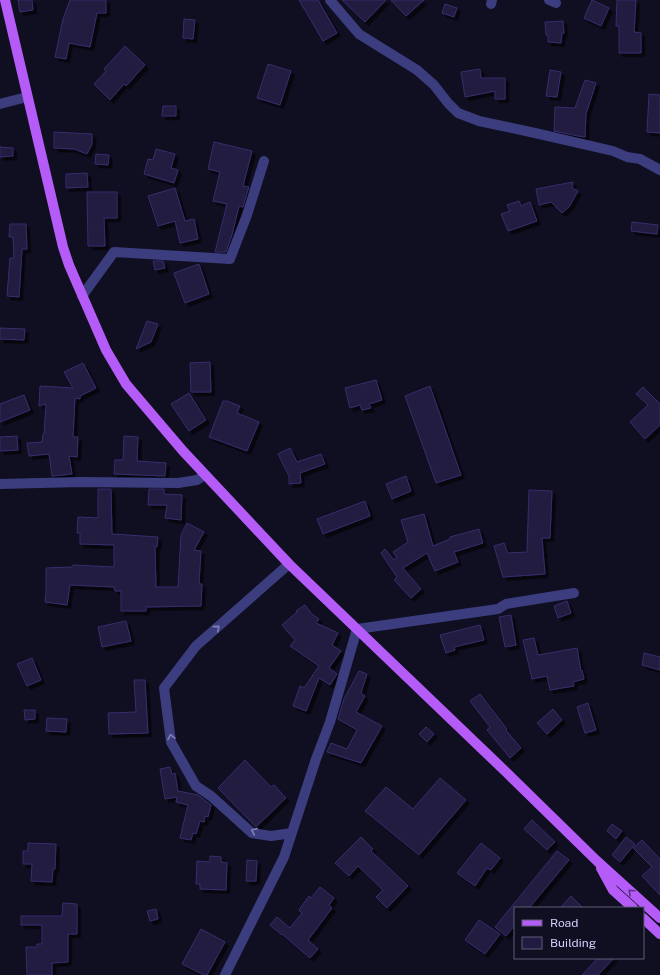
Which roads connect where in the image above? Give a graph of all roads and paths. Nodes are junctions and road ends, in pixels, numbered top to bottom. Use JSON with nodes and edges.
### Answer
{"nodes":[{"id":1,"x":5,"y":0,"type":"edge"},
{"id":2,"x":330,"y":0,"type":"edge"},
{"id":3,"x":27,"y":97,"type":"junction"},
{"id":4,"x":0,"y":104,"type":"edge"},
{"id":5,"x":264,"y":161,"type":"dead end"},
{"id":6,"x":660,"y":170,"type":"edge"},
{"id":7,"x":82,"y":296,"type":"junction"},
{"id":8,"x":205,"y":475,"type":"junction"},
{"id":9,"x":0,"y":484,"type":"edge"},
{"id":10,"x":289,"y":564,"type":"junction"},
{"id":11,"x":574,"y":593,"type":"dead end"},
{"id":12,"x":357,"y":629,"type":"junction"},
{"id":13,"x":292,"y":833,"type":"junction"},
{"id":14,"x":597,"y":861,"type":"junction"},
{"id":15,"x":632,"y":907,"type":"edge"},
{"id":16,"x":660,"y":918,"type":"edge"},
{"id":17,"x":644,"y":919,"type":"edge"},
{"id":18,"x":660,"y":934,"type":"edge"},
{"id":19,"x":225,"y":975,"type":"edge"}],
"edges":[{"from":1,"to":3,"type":"main road"},
{"from":2,"to":6,"type":"street"},
{"from":3,"to":4,"type":"street"},
{"from":3,"to":7,"type":"main road"},
{"from":5,"to":7,"type":"street"},
{"from":7,"to":8,"type":"main road"},
{"from":8,"to":9,"type":"street"},
{"from":8,"to":10,"type":"main road"},
{"from":10,"to":12,"type":"main road"},
{"from":13,"to":10,"type":"street","one_way":true},
{"from":11,"to":12,"type":"street"},
{"from":12,"to":13,"type":"street"},
{"from":12,"to":14,"type":"main road"},
{"from":13,"to":19,"type":"street"},
{"from":14,"to":15,"type":"main road"},
{"from":16,"to":14,"type":"main road","one_way":true},
{"from":17,"to":18,"type":"main road"}]}
